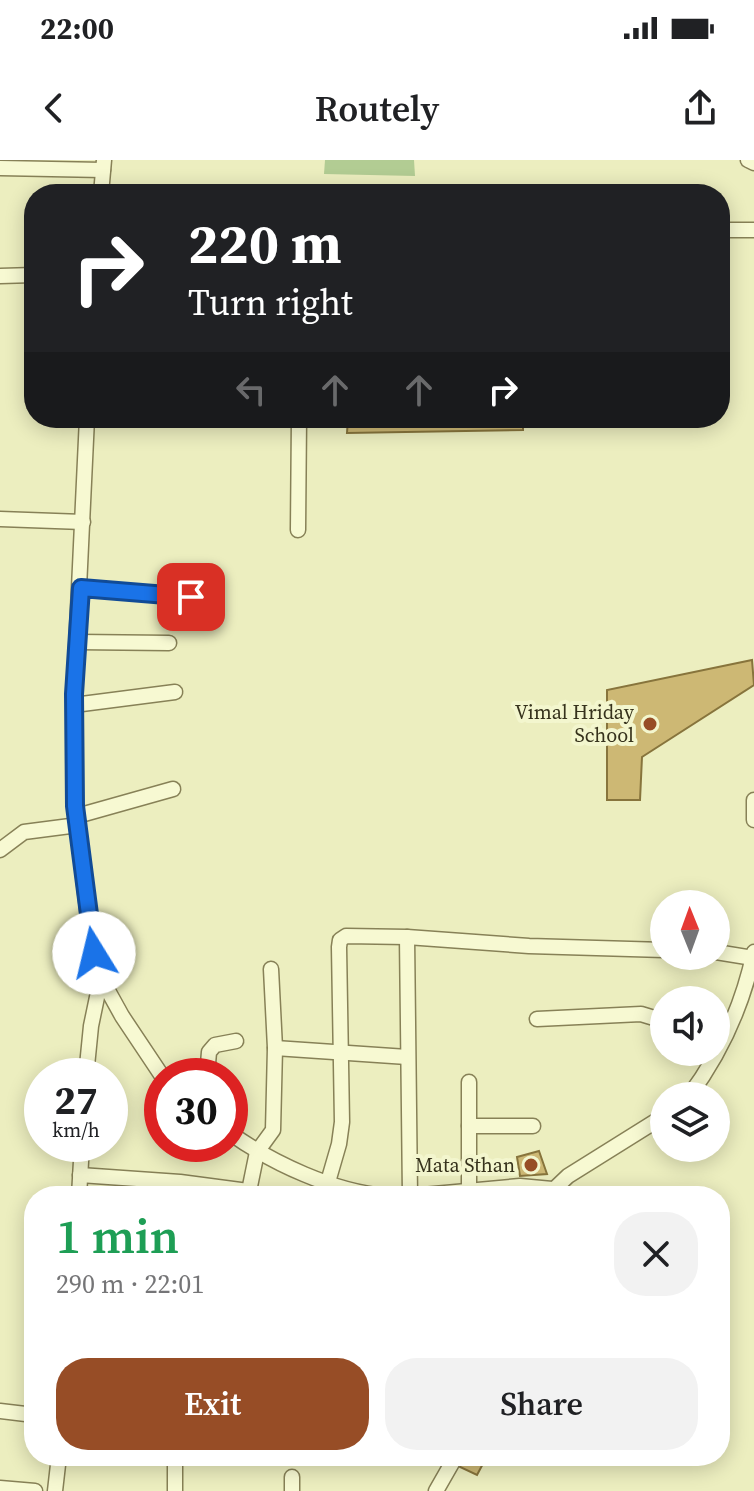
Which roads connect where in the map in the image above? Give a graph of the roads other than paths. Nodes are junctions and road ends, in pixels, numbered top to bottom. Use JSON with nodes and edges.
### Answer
{"nodes":[{"id":1,"x":748,"y":160,"type":"edge"},
{"id":2,"x":754,"y":163,"type":"edge"},
{"id":3,"x":103,"y":165,"type":"edge"},
{"id":4,"x":0,"y":168,"type":"edge"},
{"id":5,"x":730,"y":230,"type":"edge"},
{"id":6,"x":754,"y":230,"type":"edge"},
{"id":7,"x":24,"y":275,"type":"edge"},
{"id":8,"x":0,"y":276,"type":"edge"},
{"id":9,"x":87,"y":428,"type":"edge"},
{"id":10,"x":299,"y":428,"type":"edge"},
{"id":11,"x":0,"y":519,"type":"edge"},
{"id":12,"x":83,"y":522,"type":"junction"},
{"id":13,"x":298,"y":530,"type":"dead end"},
{"id":14,"x":81,"y":588,"type":"junction"},
{"id":15,"x":191,"y":597,"type":"dead end"},
{"id":16,"x":77,"y":642,"type":"junction"},
{"id":17,"x":169,"y":643,"type":"dead end"},
{"id":18,"x":175,"y":692,"type":"dead end"},
{"id":19,"x":74,"y":705,"type":"junction"},
{"id":20,"x":173,"y":789,"type":"dead end"},
{"id":21,"x":754,"y":800,"type":"edge"},
{"id":22,"x":77,"y":820,"type":"junction"},
{"id":23,"x":754,"y":820,"type":"edge"},
{"id":24,"x":0,"y":850,"type":"edge"},
{"id":25,"x":407,"y":937,"type":"junction"},
{"id":26,"x":650,"y":950,"type":"edge"},
{"id":27,"x":730,"y":953,"type":"edge"},
{"id":28,"x":753,"y":955,"type":"edge"},
{"id":29,"x":271,"y":969,"type":"dead end"},
{"id":30,"x":101,"y":978,"type":"junction"},
{"id":31,"x":650,"y":1017,"type":"edge"},
{"id":32,"x":537,"y":1019,"type":"dead end"},
{"id":33,"x":730,"y":1021,"type":"edge"},
{"id":34,"x":236,"y":1041,"type":"dead end"},
{"id":35,"x":275,"y":1048,"type":"junction"},
{"id":36,"x":340,"y":1053,"type":"junction"},
{"id":37,"x":407,"y":1057,"type":"junction"},
{"id":38,"x":88,"y":1058,"type":"edge"},
{"id":39,"x":150,"y":1058,"type":"edge"},
{"id":40,"x":208,"y":1058,"type":"edge"},
{"id":41,"x":469,"y":1082,"type":"dead end"},
{"id":42,"x":650,"y":1125,"type":"edge"},
{"id":43,"x":469,"y":1126,"type":"junction"},
{"id":44,"x":533,"y":1126,"type":"dead end"},
{"id":45,"x":248,"y":1146,"type":"edge"},
{"id":46,"x":257,"y":1152,"type":"junction"},
{"id":47,"x":81,"y":1162,"type":"edge"},
{"id":48,"x":80,"y":1175,"type":"junction"},
{"id":49,"x":328,"y":1182,"type":"junction"},
{"id":50,"x":79,"y":1186,"type":"edge"},
{"id":51,"x":203,"y":1186,"type":"edge"},
{"id":52,"x":250,"y":1186,"type":"edge"},
{"id":53,"x":337,"y":1186,"type":"edge"},
{"id":54,"x":411,"y":1186,"type":"edge"},
{"id":55,"x":469,"y":1186,"type":"edge"},
{"id":56,"x":557,"y":1186,"type":"edge"},
{"id":57,"x":0,"y":1411,"type":"edge"},
{"id":58,"x":24,"y":1414,"type":"edge"},
{"id":59,"x":58,"y":1466,"type":"edge"},
{"id":60,"x":175,"y":1466,"type":"edge"},
{"id":61,"x":450,"y":1466,"type":"edge"},
{"id":62,"x":0,"y":1488,"type":"edge"},
{"id":63,"x":35,"y":1491,"type":"edge"},
{"id":64,"x":55,"y":1491,"type":"edge"},
{"id":65,"x":175,"y":1491,"type":"edge"},
{"id":66,"x":436,"y":1491,"type":"edge"}],
"edges":[{"from":1,"to":2,"type":"street"},
{"from":3,"to":4,"type":"street"},
{"from":5,"to":6,"type":"street"},
{"from":7,"to":8,"type":"street"},
{"from":9,"to":12,"type":"street"},
{"from":10,"to":13,"type":"street"},
{"from":11,"to":12,"type":"street"},
{"from":12,"to":14,"type":"street"},
{"from":14,"to":15,"type":"street"},
{"from":14,"to":16,"type":"street"},
{"from":16,"to":17,"type":"street"},
{"from":16,"to":19,"type":"street"},
{"from":18,"to":19,"type":"street"},
{"from":19,"to":22,"type":"street"},
{"from":20,"to":22,"type":"street"},
{"from":21,"to":23,"type":"street"},
{"from":22,"to":24,"type":"street"},
{"from":22,"to":30,"type":"street"},
{"from":25,"to":26,"type":"street"},
{"from":25,"to":36,"type":"street"},
{"from":25,"to":37,"type":"street"},
{"from":27,"to":28,"type":"street"},
{"from":28,"to":33,"type":"street"},
{"from":29,"to":35,"type":"street"},
{"from":30,"to":38,"type":"street"},
{"from":30,"to":39,"type":"street"},
{"from":31,"to":32,"type":"street"},
{"from":34,"to":40,"type":"street"},
{"from":35,"to":36,"type":"street"},
{"from":35,"to":46,"type":"street"},
{"from":36,"to":37,"type":"street"},
{"from":36,"to":49,"type":"street"},
{"from":37,"to":54,"type":"street"},
{"from":41,"to":43,"type":"street"},
{"from":42,"to":56,"type":"street"},
{"from":43,"to":44,"type":"street"},
{"from":43,"to":55,"type":"street"},
{"from":45,"to":46,"type":"street"},
{"from":46,"to":49,"type":"street"},
{"from":46,"to":52,"type":"street"},
{"from":47,"to":48,"type":"street"},
{"from":48,"to":50,"type":"street"},
{"from":48,"to":51,"type":"street"},
{"from":49,"to":53,"type":"street"},
{"from":57,"to":58,"type":"street"},
{"from":59,"to":64,"type":"street"},
{"from":60,"to":65,"type":"street"},
{"from":61,"to":66,"type":"street"},
{"from":62,"to":63,"type":"street"}]}
